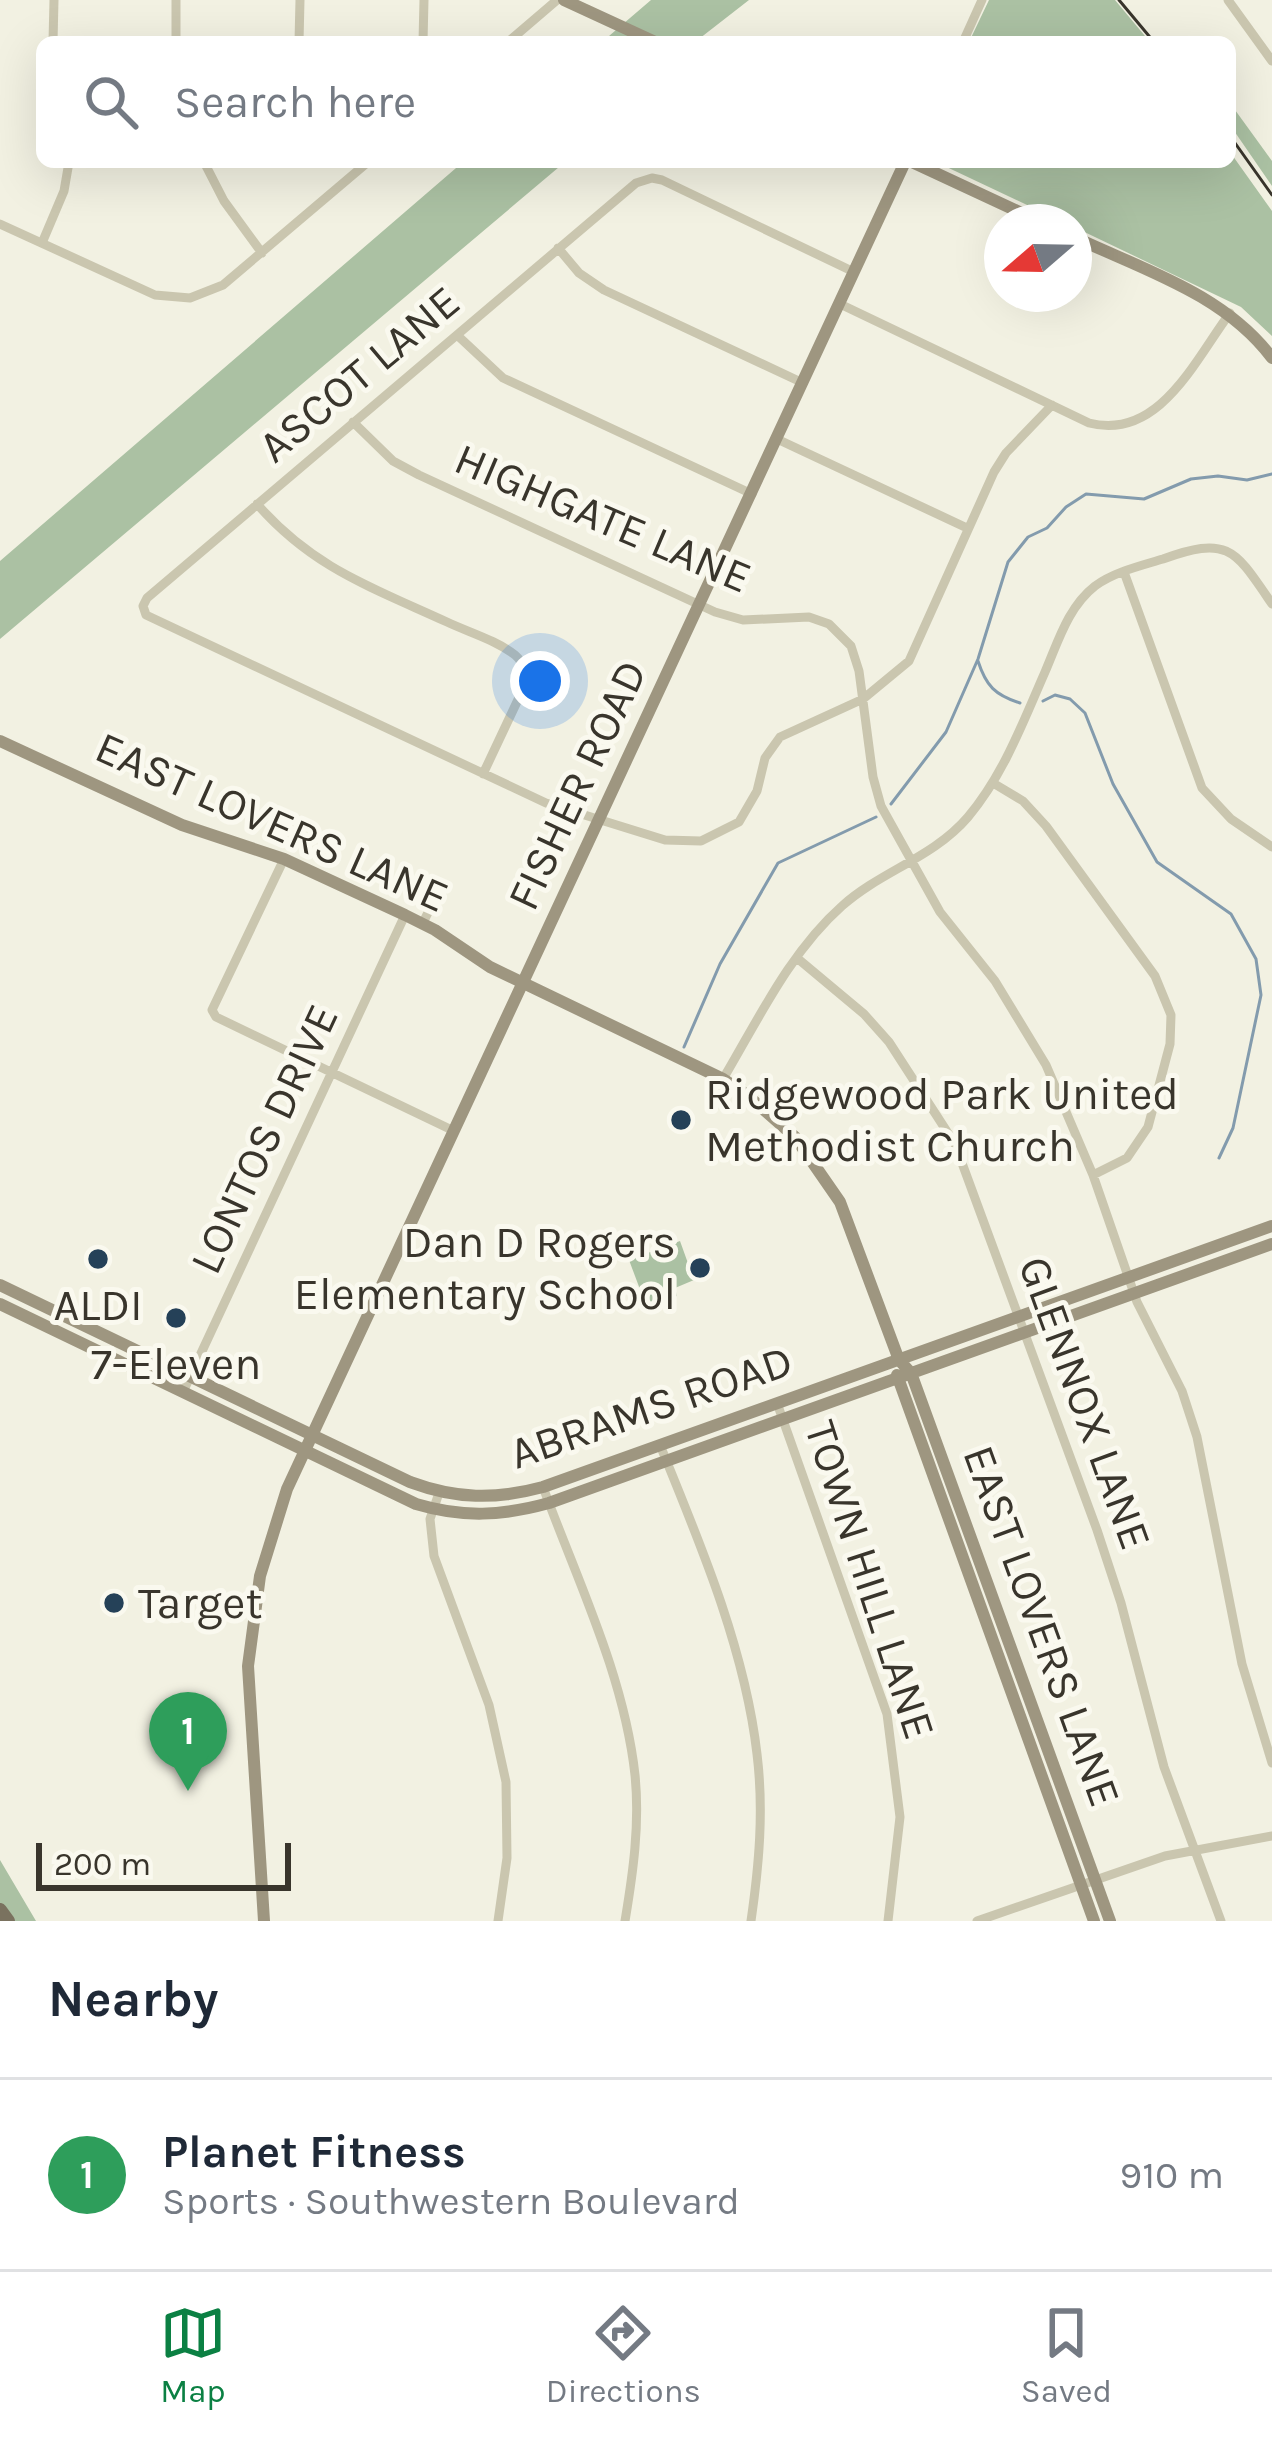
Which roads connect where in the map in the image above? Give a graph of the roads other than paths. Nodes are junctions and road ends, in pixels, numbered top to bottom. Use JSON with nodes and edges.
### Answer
{"nodes":[{"id":1,"x":54,"y":0,"type":"edge"},
{"id":2,"x":176,"y":0,"type":"edge"},
{"id":3,"x":300,"y":0,"type":"edge"},
{"id":4,"x":424,"y":0,"type":"edge"},
{"id":5,"x":561,"y":0,"type":"edge"},
{"id":6,"x":982,"y":0,"type":"edge"},
{"id":7,"x":1228,"y":0,"type":"edge"},
{"id":8,"x":53,"y":36,"type":"edge"},
{"id":9,"x":176,"y":36,"type":"edge"},
{"id":10,"x":299,"y":36,"type":"edge"},
{"id":11,"x":422,"y":36,"type":"edge"},
{"id":12,"x":516,"y":36,"type":"edge"},
{"id":13,"x":642,"y":36,"type":"edge"},
{"id":14,"x":966,"y":36,"type":"edge"},
{"id":15,"x":1272,"y":61,"type":"edge"},
{"id":16,"x":68,"y":168,"type":"edge"},
{"id":17,"x":208,"y":168,"type":"edge"},
{"id":18,"x":351,"y":168,"type":"edge"},
{"id":19,"x":361,"y":168,"type":"edge"},
{"id":20,"x":906,"y":168,"type":"edge"},
{"id":21,"x":922,"y":168,"type":"edge"},
{"id":22,"x":355,"y":173,"type":"junction"},
{"id":23,"x":1002,"y":204,"type":"edge"},
{"id":24,"x":0,"y":224,"type":"edge"},
{"id":25,"x":42,"y":243,"type":"junction"},
{"id":26,"x":1092,"y":246,"type":"edge"},
{"id":27,"x":558,"y":248,"type":"junction"},
{"id":28,"x":262,"y":253,"type":"junction"},
{"id":29,"x":854,"y":272,"type":"junction"},
{"id":30,"x":840,"y":304,"type":"junction"},
{"id":31,"x":1229,"y":313,"type":"junction"},
{"id":32,"x":457,"y":335,"type":"junction"},
{"id":33,"x":1272,"y":358,"type":"edge"},
{"id":34,"x":803,"y":383,"type":"junction"},
{"id":35,"x":1052,"y":405,"type":"junction"},
{"id":36,"x":353,"y":422,"type":"junction"},
{"id":37,"x":776,"y":439,"type":"junction"},
{"id":38,"x":752,"y":494,"type":"junction"},
{"id":39,"x":257,"y":504,"type":"junction"},
{"id":40,"x":967,"y":527,"type":"junction"},
{"id":41,"x":1124,"y":572,"type":"junction"},
{"id":42,"x":1272,"y":604,"type":"edge"},
{"id":43,"x":700,"y":605,"type":"junction"},
{"id":44,"x":863,"y":699,"type":"junction"},
{"id":45,"x":0,"y":740,"type":"edge"},
{"id":46,"x":483,"y":774,"type":"junction"},
{"id":47,"x":993,"y":783,"type":"junction"},
{"id":48,"x":600,"y":820,"type":"junction"},
{"id":49,"x":1272,"y":847,"type":"edge"},
{"id":50,"x":284,"y":859,"type":"junction"},
{"id":51,"x":913,"y":862,"type":"junction"},
{"id":52,"x":440,"y":887,"type":"dead end"},
{"id":53,"x":405,"y":915,"type":"junction"},
{"id":54,"x":423,"y":923,"type":"junction"},
{"id":55,"x":797,"y":958,"type":"junction"},
{"id":56,"x":523,"y":984,"type":"junction"},
{"id":57,"x":331,"y":1073,"type":"junction"},
{"id":58,"x":723,"y":1079,"type":"junction"},
{"id":59,"x":454,"y":1131,"type":"junction"},
{"id":60,"x":1093,"y":1175,"type":"junction"},
{"id":61,"x":1272,"y":1226,"type":"edge"},
{"id":62,"x":1272,"y":1244,"type":"edge"},
{"id":63,"x":1128,"y":1278,"type":"junction"},
{"id":64,"x":0,"y":1285,"type":"edge"},
{"id":65,"x":1133,"y":1293,"type":"junction"},
{"id":66,"x":0,"y":1304,"type":"edge"},
{"id":67,"x":1020,"y":1317,"type":"junction"},
{"id":68,"x":1024,"y":1333,"type":"junction"},
{"id":69,"x":899,"y":1360,"type":"junction"},
{"id":70,"x":911,"y":1373,"type":"junction"},
{"id":71,"x":190,"y":1378,"type":"junction"},
{"id":72,"x":896,"y":1378,"type":"junction"},
{"id":73,"x":182,"y":1391,"type":"junction"},
{"id":74,"x":777,"y":1403,"type":"junction"},
{"id":75,"x":783,"y":1419,"type":"junction"},
{"id":76,"x":308,"y":1443,"type":"junction"},
{"id":77,"x":660,"y":1445,"type":"junction"},
{"id":78,"x":667,"y":1460,"type":"junction"},
{"id":79,"x":543,"y":1486,"type":"junction"},
{"id":80,"x":439,"y":1492,"type":"junction"},
{"id":81,"x":491,"y":1497,"type":"junction"},
{"id":82,"x":549,"y":1502,"type":"junction"},
{"id":83,"x":433,"y":1509,"type":"junction"},
{"id":84,"x":491,"y":1515,"type":"junction"},
{"id":85,"x":998,"y":1611,"type":"junction"},
{"id":86,"x":983,"y":1617,"type":"junction"},
{"id":87,"x":1272,"y":1763,"type":"edge"},
{"id":88,"x":1272,"y":1836,"type":"edge"},
{"id":89,"x":1195,"y":1851,"type":"junction"},
{"id":90,"x":1095,"y":1879,"type":"junction"},
{"id":91,"x":1080,"y":1884,"type":"junction"},
{"id":92,"x":264,"y":1920,"type":"edge"},
{"id":93,"x":498,"y":1921,"type":"edge"},
{"id":94,"x":625,"y":1921,"type":"edge"},
{"id":95,"x":751,"y":1921,"type":"edge"},
{"id":96,"x":889,"y":1921,"type":"edge"},
{"id":97,"x":977,"y":1921,"type":"edge"},
{"id":98,"x":1094,"y":1921,"type":"edge"},
{"id":99,"x":1111,"y":1921,"type":"edge"},
{"id":100,"x":1221,"y":1921,"type":"edge"}],
"edges":[{"from":1,"to":8,"type":"street"},
{"from":2,"to":9,"type":"street"},
{"from":3,"to":10,"type":"street"},
{"from":4,"to":11,"type":"street"},
{"from":5,"to":12,"type":"street"},
{"from":5,"to":13,"type":"main road"},
{"from":6,"to":14,"type":"street"},
{"from":7,"to":15,"type":"street"},
{"from":16,"to":25,"type":"street"},
{"from":17,"to":28,"type":"street"},
{"from":18,"to":22,"type":"street"},
{"from":19,"to":22,"type":"street"},
{"from":20,"to":29,"type":"main road","name":"FISHER ROAD"},
{"from":21,"to":23,"type":"main road"},
{"from":22,"to":28,"type":"street"},
{"from":24,"to":25,"type":"street"},
{"from":25,"to":28,"type":"street"},
{"from":26,"to":31,"type":"main road"},
{"from":27,"to":29,"type":"street","name":"ASCOT LANE"},
{"from":27,"to":32,"type":"street","name":"ASCOT LANE"},
{"from":27,"to":34,"type":"street"},
{"from":29,"to":30,"type":"main road","name":"FISHER ROAD"},
{"from":30,"to":34,"type":"main road","name":"FISHER ROAD"},
{"from":30,"to":35,"type":"street"},
{"from":31,"to":33,"type":"main road"},
{"from":31,"to":35,"type":"street"},
{"from":32,"to":36,"type":"street","name":"ASCOT LANE"},
{"from":32,"to":38,"type":"street"},
{"from":34,"to":37,"type":"main road","name":"FISHER ROAD"},
{"from":35,"to":40,"type":"street"},
{"from":36,"to":39,"type":"street","name":"ASCOT LANE"},
{"from":36,"to":43,"type":"street","name":"HIGHGATE LANE"},
{"from":37,"to":38,"type":"main road","name":"FISHER ROAD"},
{"from":37,"to":40,"type":"street"},
{"from":38,"to":43,"type":"main road","name":"FISHER ROAD"},
{"from":39,"to":46,"type":"street"},
{"from":39,"to":46,"type":"street","name":"ASCOT LANE"},
{"from":40,"to":44,"type":"street"},
{"from":41,"to":42,"type":"street"},
{"from":41,"to":47,"type":"street"},
{"from":41,"to":49,"type":"street"},
{"from":43,"to":44,"type":"street","name":"HIGHGATE LANE"},
{"from":43,"to":48,"type":"main road","name":"FISHER ROAD"},
{"from":44,"to":48,"type":"street"},
{"from":44,"to":51,"type":"street","name":"HIGHGATE LANE"},
{"from":45,"to":50,"type":"main road","name":"EAST LOVERS LANE"},
{"from":46,"to":48,"type":"street"},
{"from":47,"to":51,"type":"street"},
{"from":47,"to":60,"type":"street"},
{"from":48,"to":56,"type":"main road","name":"FISHER ROAD"},
{"from":50,"to":53,"type":"main road","name":"EAST LOVERS LANE"},
{"from":50,"to":57,"type":"street"},
{"from":51,"to":55,"type":"street"},
{"from":51,"to":60,"type":"street","name":"HIGHGATE LANE"},
{"from":52,"to":54,"type":"street"},
{"from":53,"to":54,"type":"main road","name":"EAST LOVERS LANE"},
{"from":53,"to":57,"type":"street","name":"LONTOS DRIVE"},
{"from":54,"to":56,"type":"main road","name":"EAST LOVERS LANE"},
{"from":55,"to":58,"type":"street"},
{"from":55,"to":67,"type":"street","name":"GLENNOX LANE"},
{"from":56,"to":58,"type":"main road","name":"EAST LOVERS LANE"},
{"from":56,"to":59,"type":"main road","name":"FISHER ROAD"},
{"from":57,"to":59,"type":"street"},
{"from":57,"to":71,"type":"street","name":"LONTOS DRIVE"},
{"from":58,"to":69,"type":"main road","name":"EAST LOVERS LANE"},
{"from":59,"to":76,"type":"main road","name":"FISHER ROAD"},
{"from":60,"to":63,"type":"street","name":"HIGHGATE LANE"},
{"from":61,"to":63,"type":"main road","name":"ABRAMS ROAD"},
{"from":62,"to":65,"type":"main road","name":"ABRAMS ROAD"},
{"from":63,"to":65,"type":"street","name":"HIGHGATE LANE"},
{"from":63,"to":67,"type":"main road","name":"ABRAMS ROAD"},
{"from":64,"to":71,"type":"main road","name":"ABRAMS ROAD"},
{"from":65,"to":68,"type":"main road","name":"ABRAMS ROAD"},
{"from":65,"to":87,"type":"street","name":"HIGHGATE LANE"},
{"from":66,"to":73,"type":"main road","name":"ABRAMS ROAD"},
{"from":67,"to":68,"type":"street","name":"GLENNOX LANE"},
{"from":67,"to":69,"type":"main road","name":"ABRAMS ROAD"},
{"from":68,"to":70,"type":"main road","name":"ABRAMS ROAD"},
{"from":68,"to":89,"type":"street","name":"GLENNOX LANE"},
{"from":69,"to":70,"type":"main road","name":"EAST LOVERS LANE"},
{"from":69,"to":72,"type":"main road","name":"EAST LOVERS LANE"},
{"from":69,"to":74,"type":"main road","name":"ABRAMS ROAD"},
{"from":70,"to":72,"type":"main road","name":"ABRAMS ROAD"},
{"from":70,"to":85,"type":"main road","name":"EAST LOVERS LANE"},
{"from":71,"to":73,"type":"street","name":"LONTOS DRIVE"},
{"from":71,"to":76,"type":"main road","name":"ABRAMS ROAD"},
{"from":72,"to":75,"type":"main road","name":"ABRAMS ROAD"},
{"from":72,"to":86,"type":"main road","name":"EAST LOVERS LANE"},
{"from":73,"to":76,"type":"main road","name":"ABRAMS ROAD"},
{"from":74,"to":75,"type":"street","name":"TOWN HILL LANE"},
{"from":74,"to":77,"type":"main road","name":"ABRAMS ROAD"},
{"from":75,"to":78,"type":"main road","name":"ABRAMS ROAD"},
{"from":75,"to":96,"type":"street","name":"TOWN HILL LANE"},
{"from":76,"to":80,"type":"main road","name":"ABRAMS ROAD"},
{"from":76,"to":83,"type":"main road","name":"ABRAMS ROAD"},
{"from":76,"to":92,"type":"main road","name":"FISHER ROAD"},
{"from":77,"to":78,"type":"street"},
{"from":77,"to":79,"type":"main road","name":"ABRAMS ROAD"},
{"from":78,"to":82,"type":"main road","name":"ABRAMS ROAD"},
{"from":78,"to":95,"type":"street"},
{"from":79,"to":81,"type":"main road","name":"ABRAMS ROAD"},
{"from":79,"to":82,"type":"street"},
{"from":80,"to":81,"type":"main road","name":"ABRAMS ROAD"},
{"from":80,"to":83,"type":"street"},
{"from":81,"to":84,"type":"main road"},
{"from":82,"to":84,"type":"main road","name":"ABRAMS ROAD"},
{"from":82,"to":94,"type":"street"},
{"from":83,"to":84,"type":"main road","name":"ABRAMS ROAD"},
{"from":83,"to":93,"type":"street"},
{"from":85,"to":86,"type":"main road"},
{"from":85,"to":90,"type":"main road","name":"EAST LOVERS LANE"},
{"from":86,"to":91,"type":"main road","name":"EAST LOVERS LANE"},
{"from":88,"to":89,"type":"street"},
{"from":89,"to":90,"type":"street"},
{"from":89,"to":100,"type":"street","name":"GLENNOX LANE"},
{"from":90,"to":91,"type":"street"},
{"from":90,"to":99,"type":"main road","name":"EAST LOVERS LANE"},
{"from":91,"to":97,"type":"street"},
{"from":91,"to":98,"type":"main road","name":"EAST LOVERS LANE"}]}
